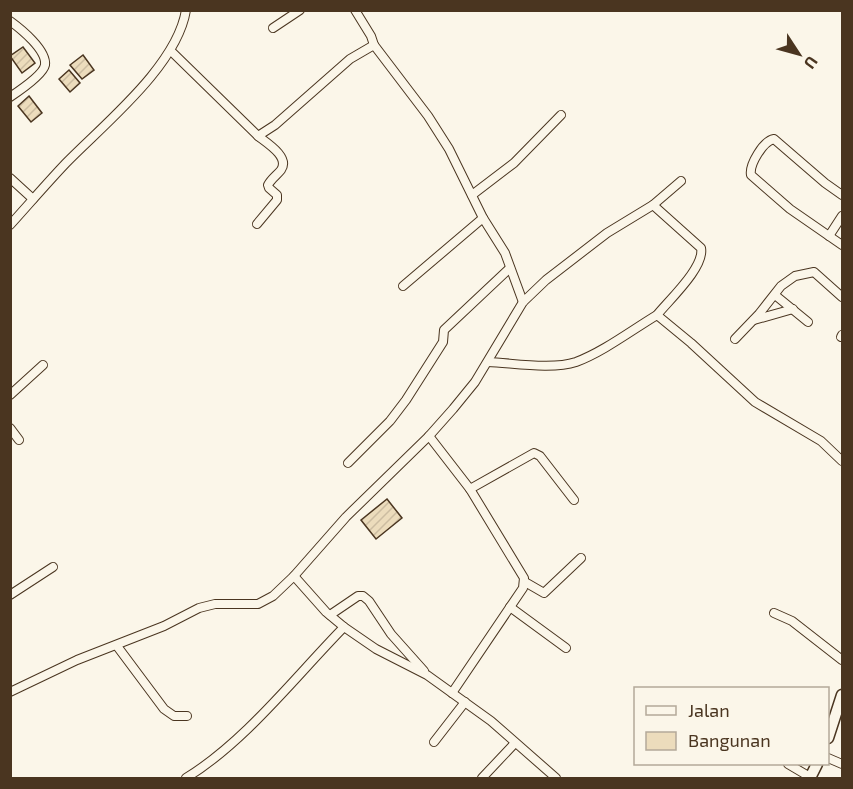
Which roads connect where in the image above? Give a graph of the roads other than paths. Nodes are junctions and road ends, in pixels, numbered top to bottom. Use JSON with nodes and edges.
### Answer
{"nodes":[{"id":1,"x":186,"y":10,"type":"edge"},
{"id":2,"x":300,"y":10,"type":"edge"},
{"id":3,"x":356,"y":11,"type":"edge"},
{"id":4,"x":10,"y":21,"type":"edge"},
{"id":5,"x":273,"y":28,"type":"dead end"},
{"id":6,"x":374,"y":45,"type":"junction"},
{"id":7,"x":171,"y":51,"type":"junction"},
{"id":8,"x":10,"y":97,"type":"edge"},
{"id":9,"x":561,"y":116,"type":"dead end"},
{"id":10,"x":258,"y":136,"type":"junction"},
{"id":11,"x":10,"y":178,"type":"edge"},
{"id":12,"x":681,"y":181,"type":"dead end"},
{"id":13,"x":472,"y":195,"type":"junction"},
{"id":14,"x":843,"y":195,"type":"edge"},
{"id":15,"x":33,"y":199,"type":"junction"},
{"id":16,"x":653,"y":205,"type":"junction"},
{"id":17,"x":843,"y":216,"type":"edge"},
{"id":18,"x":483,"y":218,"type":"junction"},
{"id":19,"x":257,"y":224,"type":"dead end"},
{"id":20,"x":10,"y":225,"type":"edge"},
{"id":21,"x":829,"y":236,"type":"junction"},
{"id":22,"x":843,"y":245,"type":"edge"},
{"id":23,"x":510,"y":268,"type":"junction"},
{"id":24,"x":403,"y":286,"type":"dead end"},
{"id":25,"x":775,"y":295,"type":"junction"},
{"id":26,"x":843,"y":297,"type":"edge"},
{"id":27,"x":523,"y":302,"type":"junction"},
{"id":28,"x":792,"y":309,"type":"junction"},
{"id":29,"x":657,"y":315,"type":"junction"},
{"id":30,"x":754,"y":320,"type":"junction"},
{"id":31,"x":808,"y":322,"type":"dead end"},
{"id":32,"x":735,"y":339,"type":"dead end"},
{"id":33,"x":488,"y":362,"type":"junction"},
{"id":34,"x":43,"y":365,"type":"dead end"},
{"id":35,"x":11,"y":394,"type":"edge"},
{"id":36,"x":10,"y":428,"type":"edge"},
{"id":37,"x":429,"y":436,"type":"junction"},
{"id":38,"x":19,"y":440,"type":"dead end"},
{"id":39,"x":843,"y":461,"type":"edge"},
{"id":40,"x":348,"y":463,"type":"dead end"},
{"id":41,"x":470,"y":489,"type":"junction"},
{"id":42,"x":574,"y":500,"type":"dead end"},
{"id":43,"x":581,"y":558,"type":"dead end"},
{"id":44,"x":53,"y":567,"type":"dead end"},
{"id":45,"x":294,"y":576,"type":"junction"},
{"id":46,"x":525,"y":582,"type":"junction"},
{"id":47,"x":10,"y":596,"type":"edge"},
{"id":48,"x":510,"y":607,"type":"junction"},
{"id":49,"x":774,"y":613,"type":"dead end"},
{"id":50,"x":330,"y":615,"type":"junction"},
{"id":51,"x":344,"y":627,"type":"junction"},
{"id":52,"x":117,"y":646,"type":"junction"},
{"id":53,"x":566,"y":648,"type":"dead end"},
{"id":54,"x":843,"y":660,"type":"edge"},
{"id":55,"x":428,"y":675,"type":"junction"},
{"id":56,"x":10,"y":692,"type":"edge"},
{"id":57,"x":452,"y":693,"type":"junction"},
{"id":58,"x":843,"y":695,"type":"edge"},
{"id":59,"x":465,"y":702,"type":"junction"},
{"id":60,"x":187,"y":716,"type":"dead end"},
{"id":61,"x":829,"y":735,"type":"edge"},
{"id":62,"x":434,"y":742,"type":"dead end"},
{"id":63,"x":515,"y":742,"type":"junction"},
{"id":64,"x":829,"y":758,"type":"edge"},
{"id":65,"x":843,"y":764,"type":"edge"},
{"id":66,"x":790,"y":765,"type":"edge"},
{"id":67,"x":186,"y":778,"type":"edge"},
{"id":68,"x":482,"y":778,"type":"edge"},
{"id":69,"x":556,"y":778,"type":"edge"},
{"id":70,"x":810,"y":778,"type":"edge"}],
"edges":[{"from":1,"to":7,"type":"street"},
{"from":2,"to":5,"type":"street"},
{"from":3,"to":6,"type":"street"},
{"from":4,"to":8,"type":"street"},
{"from":6,"to":10,"type":"street"},
{"from":6,"to":13,"type":"street"},
{"from":7,"to":10,"type":"street"},
{"from":7,"to":15,"type":"street"},
{"from":9,"to":13,"type":"street"},
{"from":10,"to":19,"type":"street"},
{"from":11,"to":15,"type":"street"},
{"from":12,"to":16,"type":"street"},
{"from":13,"to":18,"type":"street"},
{"from":14,"to":21,"type":"street"},
{"from":15,"to":20,"type":"street"},
{"from":16,"to":27,"type":"street"},
{"from":16,"to":29,"type":"street"},
{"from":17,"to":21,"type":"street"},
{"from":18,"to":23,"type":"street"},
{"from":18,"to":24,"type":"street"},
{"from":21,"to":22,"type":"street"},
{"from":23,"to":27,"type":"street"},
{"from":23,"to":40,"type":"street"},
{"from":25,"to":26,"type":"street"},
{"from":25,"to":28,"type":"street"},
{"from":25,"to":30,"type":"street"},
{"from":27,"to":33,"type":"street"},
{"from":28,"to":30,"type":"street"},
{"from":28,"to":31,"type":"street"},
{"from":29,"to":33,"type":"street"},
{"from":29,"to":39,"type":"street"},
{"from":30,"to":32,"type":"street"},
{"from":33,"to":37,"type":"street"},
{"from":34,"to":35,"type":"street"},
{"from":36,"to":38,"type":"street"},
{"from":37,"to":41,"type":"street"},
{"from":37,"to":45,"type":"street"},
{"from":41,"to":42,"type":"street"},
{"from":41,"to":46,"type":"street"},
{"from":43,"to":46,"type":"street"},
{"from":44,"to":47,"type":"street"},
{"from":45,"to":50,"type":"street"},
{"from":45,"to":52,"type":"street"},
{"from":46,"to":48,"type":"street"},
{"from":48,"to":53,"type":"street"},
{"from":48,"to":57,"type":"street"},
{"from":49,"to":54,"type":"street"},
{"from":50,"to":51,"type":"street"},
{"from":50,"to":55,"type":"street"},
{"from":51,"to":55,"type":"street"},
{"from":51,"to":67,"type":"street"},
{"from":52,"to":56,"type":"street"},
{"from":52,"to":60,"type":"street"},
{"from":55,"to":57,"type":"street"},
{"from":57,"to":59,"type":"street"},
{"from":58,"to":61,"type":"street"},
{"from":59,"to":62,"type":"street"},
{"from":59,"to":63,"type":"street"},
{"from":63,"to":68,"type":"street"},
{"from":63,"to":69,"type":"street"},
{"from":64,"to":65,"type":"street"},
{"from":66,"to":70,"type":"street"}]}
